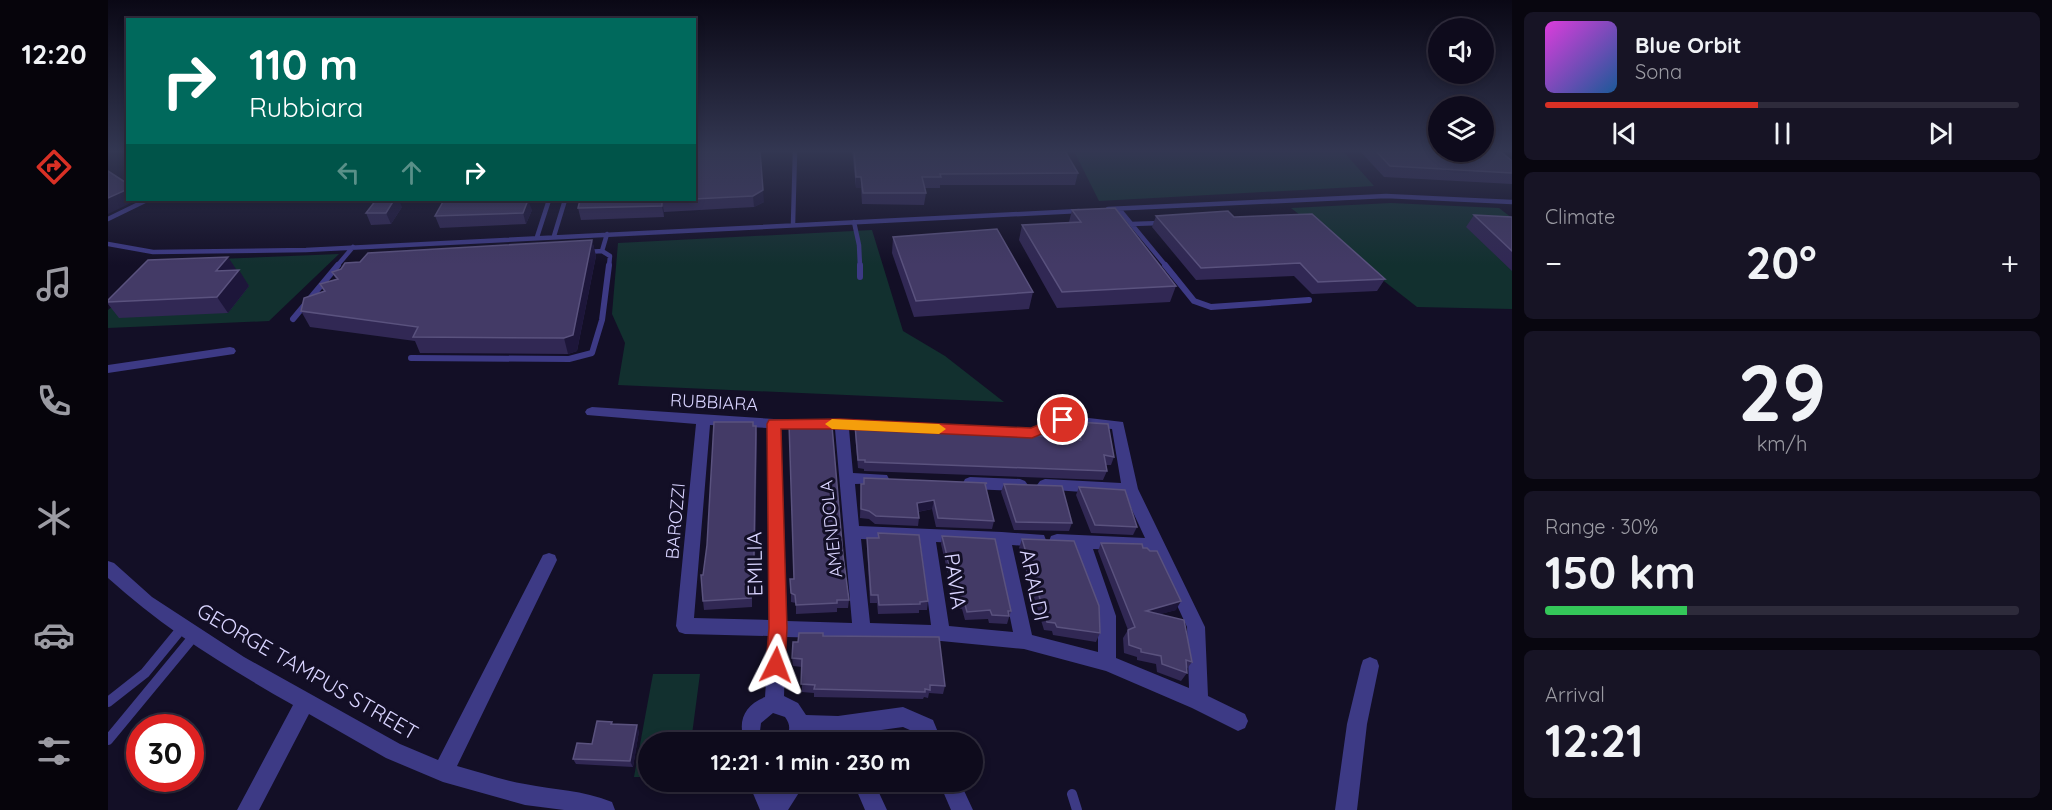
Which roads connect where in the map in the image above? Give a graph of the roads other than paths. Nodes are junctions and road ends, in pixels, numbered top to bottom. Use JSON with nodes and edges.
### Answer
{"nodes":[{"id":1,"x":794,"y":189,"type":"edge"},
{"id":2,"x":145,"y":201,"type":"edge"},
{"id":3,"x":549,"y":201,"type":"edge"},
{"id":4,"x":565,"y":201,"type":"edge"},
{"id":5,"x":1511,"y":202,"type":"edge"},
{"id":6,"x":1193,"y":205,"type":"junction"},
{"id":7,"x":1119,"y":209,"type":"junction"},
{"id":8,"x":1096,"y":210,"type":"edge"},
{"id":9,"x":1084,"y":211,"type":"edge"},
{"id":10,"x":1199,"y":211,"type":"edge"},
{"id":11,"x":108,"y":219,"type":"edge"},
{"id":12,"x":854,"y":222,"type":"junction"},
{"id":13,"x":1172,"y":222,"type":"edge"},
{"id":14,"x":793,"y":224,"type":"junction"},
{"id":15,"x":1131,"y":224,"type":"junction"},
{"id":16,"x":607,"y":234,"type":"junction"},
{"id":17,"x":554,"y":236,"type":"junction"},
{"id":18,"x":537,"y":237,"type":"junction"},
{"id":19,"x":108,"y":244,"type":"edge"},
{"id":20,"x":353,"y":247,"type":"junction"},
{"id":21,"x":603,"y":251,"type":"junction"},
{"id":22,"x":577,"y":253,"type":"edge"},
{"id":23,"x":336,"y":267,"type":"junction"},
{"id":24,"x":348,"y":267,"type":"edge"},
{"id":25,"x":860,"y":277,"type":"dead end"},
{"id":26,"x":1309,"y":300,"type":"dead end"},
{"id":27,"x":293,"y":319,"type":"dead end"},
{"id":28,"x":230,"y":351,"type":"dead end"},
{"id":29,"x":411,"y":358,"type":"dead end"},
{"id":30,"x":108,"y":369,"type":"edge"},
{"id":31,"x":592,"y":412,"type":"dead end"},
{"id":32,"x":703,"y":420,"type":"junction"},
{"id":33,"x":774,"y":424,"type":"junction"},
{"id":34,"x":840,"y":424,"type":"junction"},
{"id":35,"x":845,"y":478,"type":"junction"},
{"id":36,"x":893,"y":480,"type":"edge"},
{"id":37,"x":952,"y":482,"type":"edge"},
{"id":38,"x":1130,"y":489,"type":"junction"},
{"id":39,"x":851,"y":532,"type":"junction"},
{"id":40,"x":927,"y":535,"type":"junction"},
{"id":41,"x":1002,"y":538,"type":"junction"},
{"id":42,"x":1083,"y":542,"type":"junction"},
{"id":43,"x":1156,"y":545,"type":"junction"},
{"id":44,"x":549,"y":560,"type":"dead end"},
{"id":45,"x":108,"y":569,"type":"edge"},
{"id":46,"x":778,"y":628,"type":"junction"},
{"id":47,"x":862,"y":630,"type":"junction"},
{"id":48,"x":189,"y":631,"type":"junction"},
{"id":49,"x":941,"y":633,"type":"junction"},
{"id":50,"x":1024,"y":642,"type":"junction"},
{"id":51,"x":1107,"y":663,"type":"junction"},
{"id":52,"x":1370,"y":666,"type":"dead end"},
{"id":53,"x":1200,"y":701,"type":"junction"},
{"id":54,"x":108,"y":702,"type":"edge"},
{"id":55,"x":305,"y":702,"type":"junction"},
{"id":56,"x":774,"y":703,"type":"junction"},
{"id":57,"x":1238,"y":721,"type":"dead end"},
{"id":58,"x":751,"y":732,"type":"edge"},
{"id":59,"x":798,"y":732,"type":"edge"},
{"id":60,"x":849,"y":732,"type":"edge"},
{"id":61,"x":928,"y":732,"type":"edge"},
{"id":62,"x":108,"y":740,"type":"edge"},
{"id":63,"x":444,"y":772,"type":"junction"},
{"id":64,"x":763,"y":792,"type":"edge"},
{"id":65,"x":789,"y":792,"type":"edge"},
{"id":66,"x":868,"y":792,"type":"edge"},
{"id":67,"x":954,"y":792,"type":"edge"},
{"id":68,"x":1072,"y":794,"type":"dead end"},
{"id":69,"x":560,"y":804,"type":"edge"},
{"id":70,"x":248,"y":810,"type":"edge"},
{"id":71,"x":604,"y":810,"type":"edge"},
{"id":72,"x":773,"y":810,"type":"edge"},
{"id":73,"x":876,"y":810,"type":"edge"},
{"id":74,"x":962,"y":810,"type":"edge"},
{"id":75,"x":1077,"y":810,"type":"edge"},
{"id":76,"x":1346,"y":810,"type":"edge"}],
"edges":[{"from":1,"to":14,"type":"lane"},
{"from":2,"to":11,"type":"lane"},
{"from":3,"to":18,"type":"lane"},
{"from":4,"to":17,"type":"lane"},
{"from":5,"to":6,"type":"lane"},
{"from":6,"to":7,"type":"lane"},
{"from":6,"to":10,"type":"lane"},
{"from":7,"to":8,"type":"lane"},
{"from":7,"to":15,"type":"lane"},
{"from":9,"to":12,"type":"lane"},
{"from":12,"to":14,"type":"lane"},
{"from":12,"to":25,"type":"lane"},
{"from":13,"to":15,"type":"lane"},
{"from":14,"to":16,"type":"lane"},
{"from":15,"to":26,"type":"lane"},
{"from":16,"to":17,"type":"lane"},
{"from":16,"to":21,"type":"lane"},
{"from":17,"to":18,"type":"lane"},
{"from":18,"to":20,"type":"lane"},
{"from":19,"to":20,"type":"lane"},
{"from":20,"to":23,"type":"lane"},
{"from":21,"to":22,"type":"lane"},
{"from":21,"to":29,"type":"lane"},
{"from":23,"to":24,"type":"lane"},
{"from":23,"to":27,"type":"lane"},
{"from":28,"to":30,"type":"street"},
{"from":31,"to":32,"type":"street","name":"RUBBIARA"},
{"from":32,"to":33,"type":"street","name":"RUBBIARA"},
{"from":32,"to":46,"type":"street","name":"BAROZZI"},
{"from":33,"to":34,"type":"street","name":"RUBBIARA"},
{"from":33,"to":46,"type":"street","name":"EMILIA"},
{"from":34,"to":35,"type":"street","name":"AMENDOLA"},
{"from":34,"to":38,"type":"street","name":"RUBBIARA"},
{"from":35,"to":36,"type":"street"},
{"from":35,"to":39,"type":"street","name":"AMENDOLA"},
{"from":37,"to":38,"type":"street"},
{"from":38,"to":43,"type":"street"},
{"from":39,"to":40,"type":"street"},
{"from":39,"to":47,"type":"street","name":"AMENDOLA"},
{"from":40,"to":41,"type":"street"},
{"from":40,"to":49,"type":"street","name":"PAVIA"},
{"from":41,"to":42,"type":"street"},
{"from":41,"to":50,"type":"street","name":"ARALDI"},
{"from":42,"to":43,"type":"street"},
{"from":42,"to":51,"type":"street"},
{"from":43,"to":53,"type":"street"},
{"from":44,"to":63,"type":"street"},
{"from":45,"to":48,"type":"street","name":"GEORGE TAMPUS STREET"},
{"from":46,"to":47,"type":"street"},
{"from":46,"to":56,"type":"street","name":"EMILIA"},
{"from":47,"to":49,"type":"street"},
{"from":48,"to":54,"type":"lane"},
{"from":48,"to":55,"type":"street","name":"GEORGE TAMPUS STREET"},
{"from":48,"to":62,"type":"lane"},
{"from":49,"to":50,"type":"street"},
{"from":50,"to":51,"type":"street"},
{"from":51,"to":53,"type":"street"},
{"from":52,"to":76,"type":"street"},
{"from":53,"to":57,"type":"street"},
{"from":55,"to":63,"type":"street","name":"GEORGE TAMPUS STREET"},
{"from":55,"to":70,"type":"street"},
{"from":56,"to":58,"type":"street"},
{"from":56,"to":59,"type":"street"},
{"from":60,"to":61,"type":"street"},
{"from":63,"to":69,"type":"street","name":"GEORGE TAMPUS STREET"},
{"from":64,"to":72,"type":"street"},
{"from":65,"to":72,"type":"street"},
{"from":66,"to":73,"type":"street"},
{"from":67,"to":74,"type":"street"},
{"from":68,"to":75,"type":"lane"},
{"from":69,"to":71,"type":"street","name":"GEORGE TAMPUS STREET"}]}
